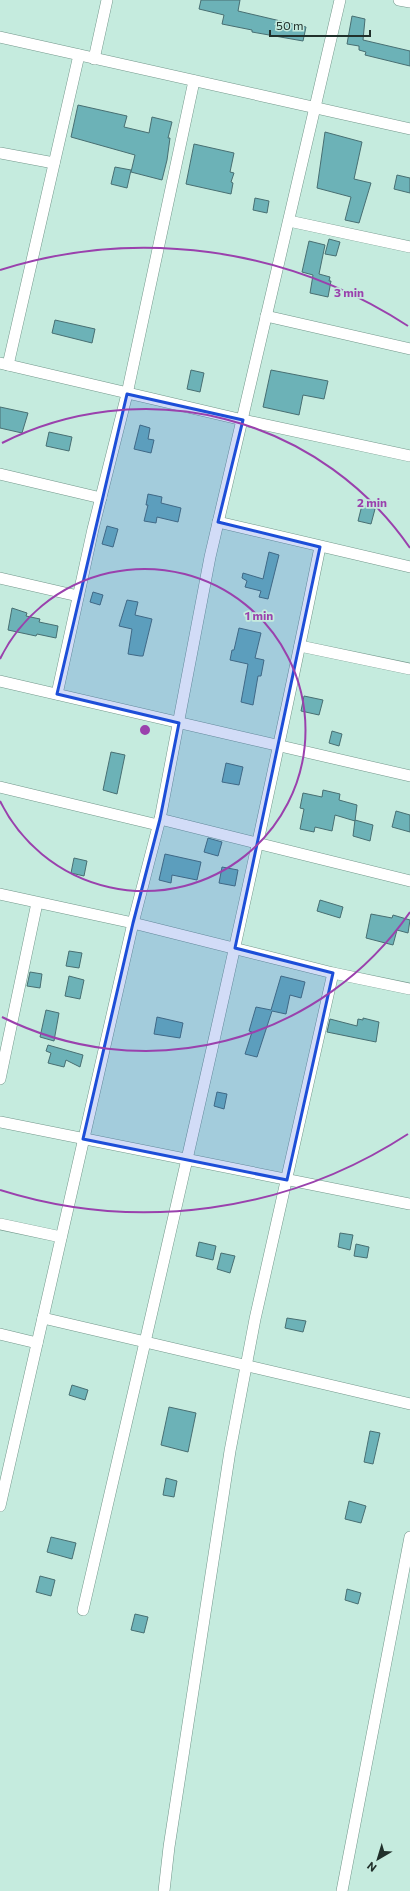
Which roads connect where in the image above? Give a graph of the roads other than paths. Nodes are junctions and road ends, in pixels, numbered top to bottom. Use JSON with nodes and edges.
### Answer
{"nodes":[{"id":1,"x":108,"y":0,"type":"edge"},
{"id":2,"x":340,"y":0,"type":"edge"},
{"id":3,"x":399,"y":0,"type":"edge"},
{"id":4,"x":410,"y":2,"type":"edge"},
{"id":5,"x":0,"y":37,"type":"edge"},
{"id":6,"x":79,"y":55,"type":"junction"},
{"id":7,"x":94,"y":58,"type":"junction"},
{"id":8,"x":194,"y":81,"type":"junction"},
{"id":9,"x":316,"y":108,"type":"junction"},
{"id":10,"x":410,"y":129,"type":"edge"},
{"id":11,"x":0,"y":153,"type":"edge"},
{"id":12,"x":54,"y":163,"type":"junction"},
{"id":13,"x":289,"y":221,"type":"junction"},
{"id":14,"x":410,"y":247,"type":"edge"},
{"id":15,"x":266,"y":316,"type":"junction"},
{"id":16,"x":410,"y":349,"type":"edge"},
{"id":17,"x":4,"y":364,"type":"edge"},
{"id":18,"x":127,"y":394,"type":"junction"},
{"id":19,"x":243,"y":420,"type":"junction"},
{"id":20,"x":410,"y":456,"type":"edge"},
{"id":21,"x":0,"y":474,"type":"edge"},
{"id":22,"x":101,"y":498,"type":"junction"},
{"id":23,"x":218,"y":522,"type":"junction"},
{"id":24,"x":320,"y":547,"type":"junction"},
{"id":25,"x":410,"y":568,"type":"edge"},
{"id":26,"x":0,"y":578,"type":"edge"},
{"id":27,"x":78,"y":596,"type":"junction"},
{"id":28,"x":300,"y":646,"type":"junction"},
{"id":29,"x":410,"y":669,"type":"edge"},
{"id":30,"x":0,"y":681,"type":"edge"},
{"id":31,"x":57,"y":694,"type":"junction"},
{"id":32,"x":179,"y":723,"type":"junction"},
{"id":33,"x":280,"y":746,"type":"junction"},
{"id":34,"x":410,"y":776,"type":"edge"},
{"id":35,"x":0,"y":787,"type":"edge"},
{"id":36,"x":159,"y":822,"type":"junction"},
{"id":37,"x":258,"y":843,"type":"junction"},
{"id":38,"x":410,"y":881,"type":"edge"},
{"id":39,"x":0,"y":894,"type":"edge"},
{"id":40,"x":37,"y":903,"type":"junction"},
{"id":41,"x":133,"y":923,"type":"junction"},
{"id":42,"x":235,"y":948,"type":"junction"},
{"id":43,"x":333,"y":973,"type":"junction"},
{"id":44,"x":410,"y":990,"type":"edge"},
{"id":45,"x":0,"y":1079,"type":"edge"},
{"id":46,"x":0,"y":1122,"type":"edge"},
{"id":47,"x":83,"y":1139,"type":"junction"},
{"id":48,"x":187,"y":1160,"type":"junction"},
{"id":49,"x":287,"y":1180,"type":"junction"},
{"id":50,"x":410,"y":1204,"type":"edge"},
{"id":51,"x":0,"y":1224,"type":"edge"},
{"id":52,"x":61,"y":1237,"type":"junction"},
{"id":53,"x":43,"y":1318,"type":"junction"},
{"id":54,"x":0,"y":1334,"type":"edge"},
{"id":55,"x":145,"y":1342,"type":"junction"},
{"id":56,"x":37,"y":1343,"type":"junction"},
{"id":57,"x":246,"y":1366,"type":"junction"},
{"id":58,"x":410,"y":1404,"type":"edge"},
{"id":59,"x":0,"y":1506,"type":"edge"},
{"id":60,"x":410,"y":1537,"type":"edge"},
{"id":61,"x":407,"y":1570,"type":"edge"},
{"id":62,"x":83,"y":1610,"type":"dead end"},
{"id":63,"x":164,"y":1891,"type":"edge"},
{"id":64,"x":342,"y":1891,"type":"edge"}],
"edges":[{"from":1,"to":7,"type":"street"},
{"from":2,"to":9,"type":"street"},
{"from":3,"to":4,"type":"street"},
{"from":5,"to":6,"type":"street"},
{"from":6,"to":7,"type":"street"},
{"from":6,"to":12,"type":"street"},
{"from":7,"to":8,"type":"street"},
{"from":8,"to":9,"type":"street"},
{"from":8,"to":18,"type":"street"},
{"from":9,"to":10,"type":"street"},
{"from":9,"to":13,"type":"street"},
{"from":11,"to":12,"type":"street"},
{"from":12,"to":17,"type":"street"},
{"from":13,"to":14,"type":"street"},
{"from":13,"to":15,"type":"street"},
{"from":15,"to":16,"type":"street"},
{"from":15,"to":19,"type":"street"},
{"from":17,"to":18,"type":"street"},
{"from":18,"to":19,"type":"street"},
{"from":18,"to":22,"type":"street"},
{"from":19,"to":20,"type":"street"},
{"from":19,"to":23,"type":"street"},
{"from":21,"to":22,"type":"street"},
{"from":22,"to":27,"type":"street"},
{"from":23,"to":24,"type":"street"},
{"from":23,"to":32,"type":"street"},
{"from":24,"to":25,"type":"street"},
{"from":24,"to":28,"type":"street"},
{"from":26,"to":27,"type":"street"},
{"from":27,"to":31,"type":"street"},
{"from":28,"to":29,"type":"street"},
{"from":28,"to":33,"type":"street"},
{"from":30,"to":31,"type":"street"},
{"from":31,"to":32,"type":"street"},
{"from":32,"to":33,"type":"street"},
{"from":32,"to":36,"type":"street"},
{"from":33,"to":34,"type":"street"},
{"from":33,"to":37,"type":"street"},
{"from":35,"to":36,"type":"street"},
{"from":36,"to":37,"type":"street"},
{"from":36,"to":41,"type":"street"},
{"from":37,"to":38,"type":"street"},
{"from":37,"to":42,"type":"street"},
{"from":39,"to":40,"type":"street"},
{"from":40,"to":41,"type":"street"},
{"from":40,"to":45,"type":"street"},
{"from":41,"to":42,"type":"street"},
{"from":41,"to":47,"type":"street"},
{"from":42,"to":43,"type":"street"},
{"from":42,"to":48,"type":"street"},
{"from":43,"to":44,"type":"street"},
{"from":43,"to":49,"type":"street"},
{"from":46,"to":47,"type":"street"},
{"from":47,"to":48,"type":"street"},
{"from":47,"to":52,"type":"street"},
{"from":48,"to":49,"type":"street"},
{"from":48,"to":55,"type":"street"},
{"from":49,"to":50,"type":"street"},
{"from":49,"to":57,"type":"street"},
{"from":51,"to":52,"type":"street"},
{"from":52,"to":53,"type":"street"},
{"from":53,"to":55,"type":"street"},
{"from":53,"to":56,"type":"street"},
{"from":54,"to":56,"type":"street"},
{"from":55,"to":57,"type":"street"},
{"from":55,"to":62,"type":"street"},
{"from":56,"to":59,"type":"street"},
{"from":57,"to":58,"type":"street"},
{"from":57,"to":63,"type":"street"},
{"from":60,"to":61,"type":"street"},
{"from":61,"to":64,"type":"street"}]}
